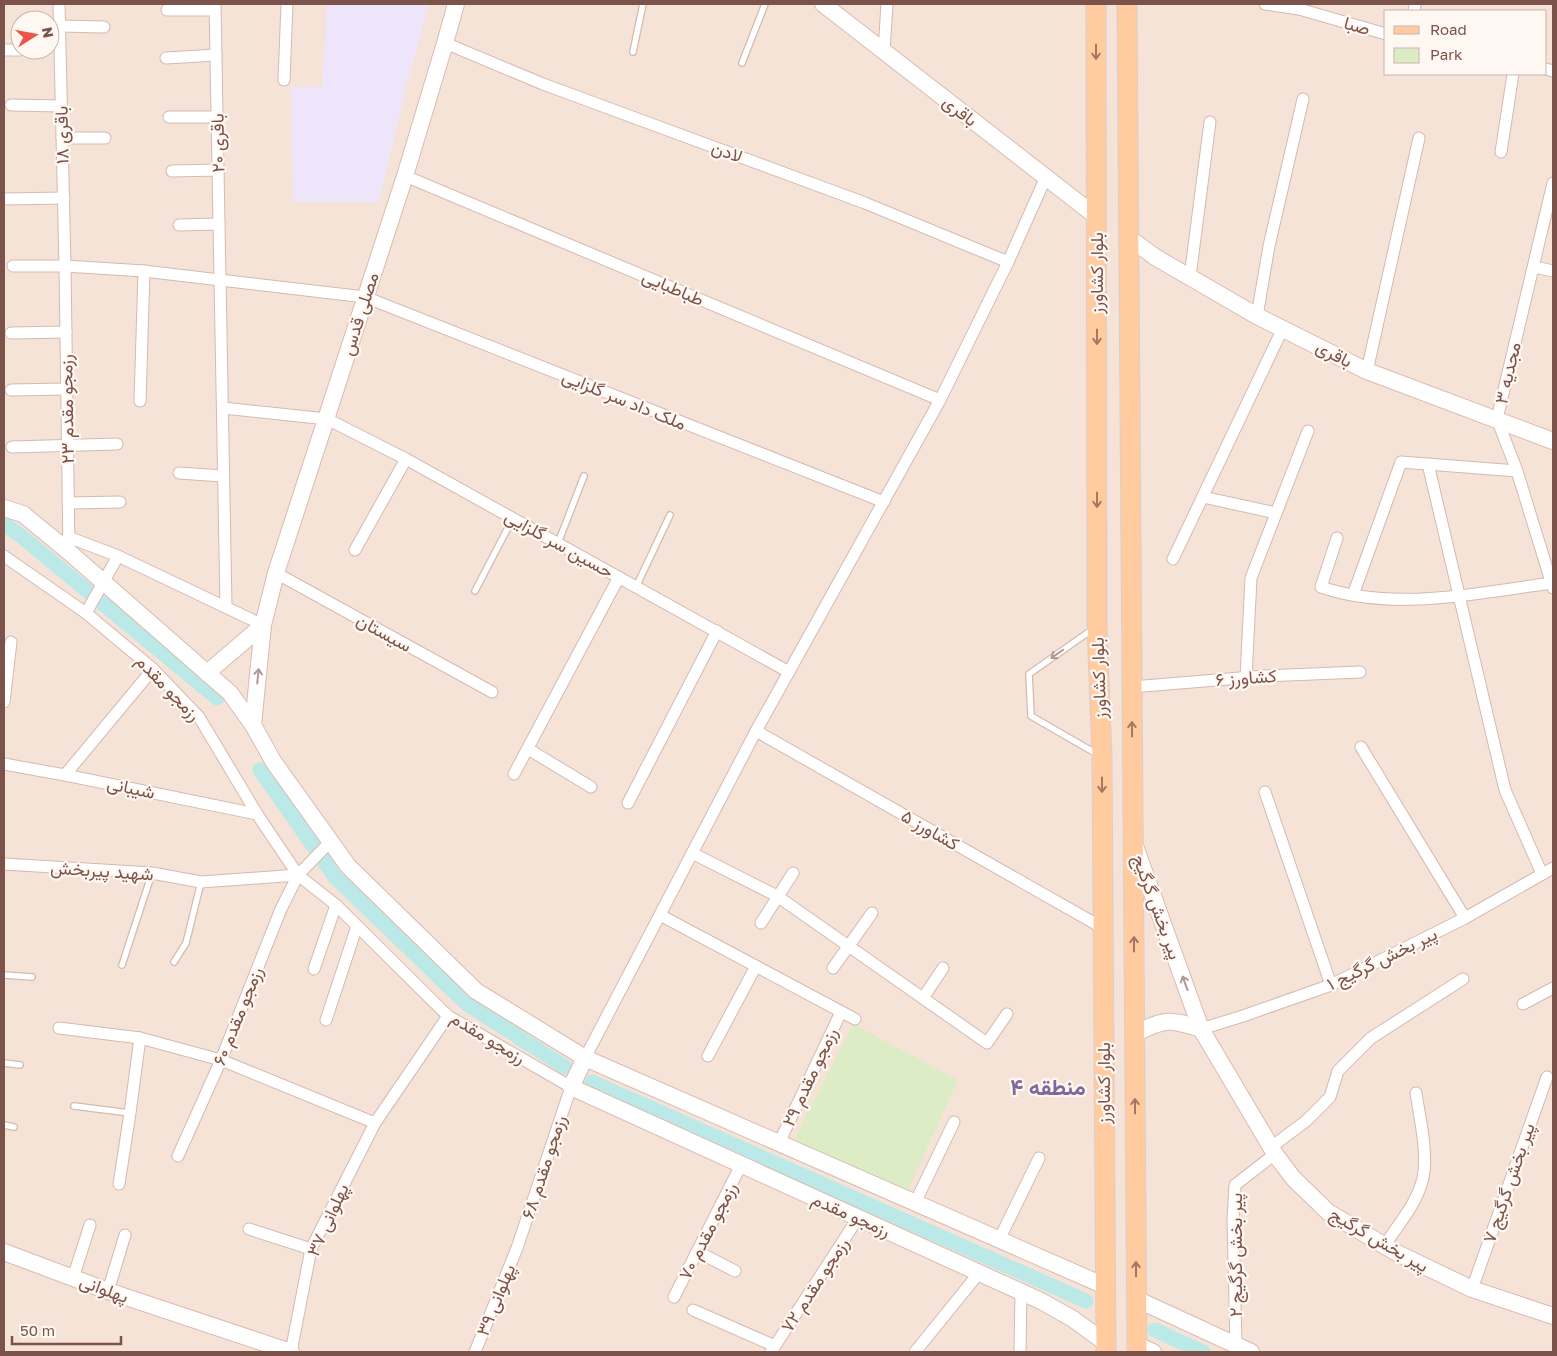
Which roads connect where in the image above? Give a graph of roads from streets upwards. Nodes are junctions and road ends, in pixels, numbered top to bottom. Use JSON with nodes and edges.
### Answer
{"nodes":[{"id":1,"x":287,"y":4,"type":"edge"},
{"id":2,"x":456,"y":4,"type":"edge"},
{"id":3,"x":822,"y":4,"type":"edge"},
{"id":4,"x":887,"y":4,"type":"edge"},
{"id":5,"x":1096,"y":4,"type":"edge"},
{"id":6,"x":1127,"y":4,"type":"edge"},
{"id":7,"x":1265,"y":4,"type":"edge"},
{"id":8,"x":1299,"y":6,"type":"edge"},
{"id":9,"x":215,"y":7,"type":"edge"},
{"id":10,"x":167,"y":10,"type":"dead end"},
{"id":11,"x":60,"y":26,"type":"edge"},
{"id":12,"x":104,"y":27,"type":"dead end"},
{"id":13,"x":1384,"y":33,"type":"edge"},
{"id":14,"x":445,"y":43,"type":"junction"},
{"id":15,"x":6,"y":50,"type":"dead end"},
{"id":16,"x":10,"y":50,"type":"edge"},
{"id":17,"x":884,"y":51,"type":"junction"},
{"id":18,"x":216,"y":55,"type":"junction"},
{"id":19,"x":166,"y":58,"type":"dead end"},
{"id":20,"x":56,"y":60,"type":"edge"},
{"id":21,"x":1513,"y":75,"type":"edge"},
{"id":22,"x":284,"y":80,"type":"dead end"},
{"id":23,"x":1302,"y":99,"type":"dead end"},
{"id":24,"x":11,"y":105,"type":"dead end"},
{"id":25,"x":61,"y":106,"type":"junction"},
{"id":26,"x":169,"y":117,"type":"dead end"},
{"id":27,"x":218,"y":117,"type":"junction"},
{"id":28,"x":1210,"y":122,"type":"dead end"},
{"id":29,"x":62,"y":138,"type":"junction"},
{"id":30,"x":105,"y":138,"type":"dead end"},
{"id":31,"x":1420,"y":138,"type":"dead end"},
{"id":32,"x":1501,"y":152,"type":"dead end"},
{"id":33,"x":218,"y":170,"type":"junction"},
{"id":34,"x":172,"y":171,"type":"dead end"},
{"id":35,"x":405,"y":176,"type":"junction"},
{"id":36,"x":1046,"y":177,"type":"junction"},
{"id":37,"x":1553,"y":183,"type":"edge"},
{"id":38,"x":64,"y":198,"type":"junction"},
{"id":39,"x":4,"y":199,"type":"edge"},
{"id":40,"x":1097,"y":217,"type":"junction"},
{"id":41,"x":219,"y":224,"type":"junction"},
{"id":42,"x":179,"y":225,"type":"dead end"},
{"id":43,"x":1128,"y":237,"type":"junction"},
{"id":44,"x":1008,"y":262,"type":"junction"},
{"id":45,"x":13,"y":266,"type":"dead end"},
{"id":46,"x":65,"y":266,"type":"junction"},
{"id":47,"x":1534,"y":267,"type":"junction"},
{"id":48,"x":144,"y":271,"type":"junction"},
{"id":49,"x":1553,"y":271,"type":"edge"},
{"id":50,"x":1190,"y":277,"type":"junction"},
{"id":51,"x":221,"y":281,"type":"junction"},
{"id":52,"x":365,"y":297,"type":"junction"},
{"id":53,"x":1257,"y":316,"type":"junction"},
{"id":54,"x":1283,"y":328,"type":"junction"},
{"id":55,"x":66,"y":332,"type":"junction"},
{"id":56,"x":11,"y":333,"type":"dead end"},
{"id":57,"x":1367,"y":371,"type":"junction"},
{"id":58,"x":67,"y":389,"type":"junction"},
{"id":59,"x":12,"y":390,"type":"dead end"},
{"id":60,"x":140,"y":400,"type":"dead end"},
{"id":61,"x":940,"y":400,"type":"junction"},
{"id":62,"x":223,"y":408,"type":"junction"},
{"id":63,"x":327,"y":419,"type":"junction"},
{"id":64,"x":1497,"y":419,"type":"junction"},
{"id":65,"x":1308,"y":431,"type":"dead end"},
{"id":66,"x":1553,"y":441,"type":"edge"},
{"id":67,"x":117,"y":444,"type":"dead end"},
{"id":68,"x":68,"y":445,"type":"junction"},
{"id":69,"x":12,"y":447,"type":"dead end"},
{"id":70,"x":406,"y":459,"type":"junction"},
{"id":71,"x":1428,"y":464,"type":"junction"},
{"id":72,"x":1517,"y":471,"type":"junction"},
{"id":73,"x":178,"y":473,"type":"dead end"},
{"id":74,"x":223,"y":476,"type":"junction"},
{"id":75,"x":1203,"y":497,"type":"junction"},
{"id":76,"x":120,"y":502,"type":"dead end"},
{"id":77,"x":884,"y":502,"type":"junction"},
{"id":78,"x":68,"y":503,"type":"junction"},
{"id":79,"x":4,"y":508,"type":"edge"},
{"id":80,"x":1276,"y":514,"type":"junction"},
{"id":81,"x":1337,"y":538,"type":"dead end"},
{"id":82,"x":69,"y":544,"type":"junction"},
{"id":83,"x":355,"y":550,"type":"dead end"},
{"id":84,"x":4,"y":556,"type":"edge"},
{"id":85,"x":118,"y":556,"type":"junction"},
{"id":86,"x":1173,"y":559,"type":"dead end"},
{"id":87,"x":276,"y":573,"type":"junction"},
{"id":88,"x":619,"y":577,"type":"junction"},
{"id":89,"x":103,"y":582,"type":"junction"},
{"id":90,"x":1552,"y":586,"type":"edge"},
{"id":91,"x":1353,"y":594,"type":"junction"},
{"id":92,"x":1461,"y":595,"type":"junction"},
{"id":93,"x":226,"y":607,"type":"junction"},
{"id":94,"x":86,"y":612,"type":"junction"},
{"id":95,"x":263,"y":625,"type":"junction"},
{"id":96,"x":717,"y":631,"type":"junction"},
{"id":97,"x":11,"y":642,"type":"dead end"},
{"id":98,"x":153,"y":669,"type":"junction"},
{"id":99,"x":789,"y":672,"type":"junction"},
{"id":100,"x":1360,"y":672,"type":"dead end"},
{"id":101,"x":207,"y":673,"type":"junction"},
{"id":102,"x":1246,"y":677,"type":"junction"},
{"id":103,"x":1132,"y":687,"type":"junction"},
{"id":104,"x":492,"y":692,"type":"dead end"},
{"id":105,"x":4,"y":702,"type":"edge"},
{"id":106,"x":253,"y":725,"type":"junction"},
{"id":107,"x":756,"y":731,"type":"junction"},
{"id":108,"x":1361,"y":747,"type":"dead end"},
{"id":109,"x":528,"y":748,"type":"junction"},
{"id":110,"x":4,"y":764,"type":"edge"},
{"id":111,"x":65,"y":774,"type":"junction"},
{"id":112,"x":514,"y":774,"type":"dead end"},
{"id":113,"x":591,"y":787,"type":"dead end"},
{"id":114,"x":1265,"y":792,"type":"dead end"},
{"id":115,"x":628,"y":803,"type":"dead end"},
{"id":116,"x":257,"y":814,"type":"junction"},
{"id":117,"x":1134,"y":842,"type":"junction"},
{"id":118,"x":327,"y":845,"type":"junction"},
{"id":119,"x":692,"y":853,"type":"junction"},
{"id":120,"x":4,"y":864,"type":"edge"},
{"id":121,"x":1553,"y":868,"type":"edge"},
{"id":122,"x":302,"y":870,"type":"junction"},
{"id":123,"x":793,"y":873,"type":"dead end"},
{"id":124,"x":1542,"y":874,"type":"junction"},
{"id":125,"x":777,"y":896,"type":"junction"},
{"id":126,"x":336,"y":905,"type":"junction"},
{"id":127,"x":872,"y":913,"type":"dead end"},
{"id":128,"x":660,"y":915,"type":"junction"},
{"id":129,"x":1465,"y":918,"type":"junction"},
{"id":130,"x":761,"y":923,"type":"dead end"},
{"id":131,"x":358,"y":926,"type":"junction"},
{"id":132,"x":1103,"y":928,"type":"junction"},
{"id":133,"x":850,"y":947,"type":"junction"},
{"id":134,"x":756,"y":966,"type":"junction"},
{"id":135,"x":833,"y":968,"type":"dead end"},
{"id":136,"x":943,"y":968,"type":"dead end"},
{"id":137,"x":314,"y":969,"type":"dead end"},
{"id":138,"x":1463,"y":979,"type":"dead end"},
{"id":139,"x":1331,"y":985,"type":"junction"},
{"id":140,"x":1553,"y":988,"type":"edge"},
{"id":141,"x":924,"y":998,"type":"junction"},
{"id":142,"x":1523,"y":1004,"type":"dead end"},
{"id":143,"x":841,"y":1012,"type":"junction"},
{"id":144,"x":1007,"y":1014,"type":"dead end"},
{"id":145,"x":448,"y":1016,"type":"junction"},
{"id":146,"x":855,"y":1019,"type":"dead end"},
{"id":147,"x":326,"y":1020,"type":"dead end"},
{"id":148,"x":59,"y":1028,"type":"dead end"},
{"id":149,"x":1202,"y":1029,"type":"junction"},
{"id":150,"x":1135,"y":1034,"type":"junction"},
{"id":151,"x":140,"y":1038,"type":"junction"},
{"id":152,"x":708,"y":1056,"type":"dead end"},
{"id":153,"x":585,"y":1058,"type":"junction"},
{"id":154,"x":220,"y":1060,"type":"junction"},
{"id":155,"x":1547,"y":1076,"type":"dead end"},
{"id":156,"x":570,"y":1087,"type":"junction"},
{"id":157,"x":1416,"y":1093,"type":"dead end"},
{"id":158,"x":954,"y":1122,"type":"dead end"},
{"id":159,"x":375,"y":1123,"type":"junction"},
{"id":160,"x":779,"y":1143,"type":"junction"},
{"id":161,"x":1273,"y":1151,"type":"junction"},
{"id":162,"x":178,"y":1156,"type":"dead end"},
{"id":163,"x":1039,"y":1158,"type":"dead end"},
{"id":164,"x":741,"y":1165,"type":"junction"},
{"id":165,"x":118,"y":1184,"type":"dead end"},
{"id":166,"x":915,"y":1203,"type":"junction"},
{"id":167,"x":858,"y":1218,"type":"junction"},
{"id":168,"x":90,"y":1225,"type":"dead end"},
{"id":169,"x":250,"y":1229,"type":"dead end"},
{"id":170,"x":125,"y":1235,"type":"dead end"},
{"id":171,"x":999,"y":1240,"type":"junction"},
{"id":172,"x":1385,"y":1245,"type":"junction"},
{"id":173,"x":517,"y":1248,"type":"joint"},
{"id":174,"x":311,"y":1249,"type":"junction"},
{"id":175,"x":4,"y":1252,"type":"edge"},
{"id":176,"x":698,"y":1252,"type":"junction"},
{"id":177,"x":735,"y":1271,"type":"dead end"},
{"id":178,"x":979,"y":1273,"type":"junction"},
{"id":179,"x":74,"y":1278,"type":"junction"},
{"id":180,"x":1105,"y":1286,"type":"junction"},
{"id":181,"x":108,"y":1290,"type":"junction"},
{"id":182,"x":1472,"y":1290,"type":"junction"},
{"id":183,"x":1021,"y":1292,"type":"junction"},
{"id":184,"x":674,"y":1297,"type":"dead end"},
{"id":185,"x":1136,"y":1299,"type":"junction"},
{"id":186,"x":693,"y":1310,"type":"dead end"},
{"id":187,"x":1553,"y":1316,"type":"edge"},
{"id":188,"x":1106,"y":1348,"type":"edge"},
{"id":189,"x":773,"y":1349,"type":"edge"},
{"id":190,"x":1244,"y":1349,"type":"edge"},
{"id":191,"x":1142,"y":1350,"type":"edge"},
{"id":192,"x":291,"y":1352,"type":"edge"},
{"id":193,"x":475,"y":1352,"type":"edge"},
{"id":194,"x":915,"y":1352,"type":"edge"},
{"id":195,"x":1020,"y":1352,"type":"edge"}],
"edges":[{"from":1,"to":22,"type":"street"},
{"from":2,"to":14,"type":"street","name":"مصلی قدس"},
{"from":3,"to":17,"type":"street","name":"باقری"},
{"from":4,"to":17,"type":"street"},
{"from":5,"to":40,"type":"main road","name":"بلوار کشاورز","one_way":true},
{"from":6,"to":43,"type":"main road","name":"بلوار کشاورز"},
{"from":7,"to":8,"type":"street","name":"صبا"},
{"from":8,"to":13,"type":"street","name":"صبا"},
{"from":9,"to":10,"type":"street"},
{"from":9,"to":18,"type":"street","name":"باقری ۲۰"},
{"from":11,"to":12,"type":"street"},
{"from":14,"to":35,"type":"street","name":"مصلی قدس"},
{"from":14,"to":44,"type":"street","name":"لادن"},
{"from":15,"to":16,"type":"street"},
{"from":17,"to":36,"type":"street","name":"باقری"},
{"from":18,"to":19,"type":"street"},
{"from":18,"to":27,"type":"street","name":"باقری ۲۰"},
{"from":20,"to":25,"type":"street","name":"باقری ۱۸"},
{"from":21,"to":32,"type":"street"},
{"from":23,"to":53,"type":"street"},
{"from":24,"to":25,"type":"street"},
{"from":25,"to":29,"type":"street","name":"باقری ۱۸"},
{"from":26,"to":27,"type":"street"},
{"from":27,"to":33,"type":"street","name":"باقری ۲۰"},
{"from":28,"to":50,"type":"street"},
{"from":29,"to":30,"type":"street"},
{"from":29,"to":38,"type":"street","name":"باقری ۱۸"},
{"from":31,"to":57,"type":"street"},
{"from":33,"to":34,"type":"street"},
{"from":33,"to":41,"type":"street","name":"باقری ۲۰"},
{"from":35,"to":52,"type":"street","name":"مصلی قدس"},
{"from":35,"to":61,"type":"street","name":"طباطبایی"},
{"from":36,"to":40,"type":"street","name":"باقری"},
{"from":36,"to":44,"type":"street"},
{"from":37,"to":47,"type":"street","name":"مجدیه ۳"},
{"from":38,"to":39,"type":"street"},
{"from":38,"to":46,"type":"street","name":"باقری ۱۸"},
{"from":40,"to":132,"type":"main road","name":"بلوار کشاورز","one_way":true},
{"from":41,"to":42,"type":"street"},
{"from":41,"to":51,"type":"street","name":"باقری ۲۰"},
{"from":43,"to":50,"type":"street","name":"باقری"},
{"from":43,"to":103,"type":"main road","name":"بلوار کشاورز"},
{"from":44,"to":61,"type":"street"},
{"from":45,"to":46,"type":"street","name":"ملک داد سر گلزایی"},
{"from":46,"to":48,"type":"street","name":"ملک داد سر گلزایی"},
{"from":46,"to":55,"type":"street","name":"رزمجو مقدم ۲۳"},
{"from":47,"to":49,"type":"street"},
{"from":47,"to":64,"type":"street","name":"مجدیه ۳"},
{"from":48,"to":51,"type":"street","name":"ملک داد سر گلزایی"},
{"from":48,"to":60,"type":"street"},
{"from":50,"to":53,"type":"street","name":"باقری"},
{"from":51,"to":52,"type":"street","name":"ملک داد سر گلزایی"},
{"from":51,"to":62,"type":"street","name":"باقری ۲۰"},
{"from":52,"to":63,"type":"street","name":"مصلی قدس"},
{"from":52,"to":77,"type":"street","name":"ملک داد سر گلزایی"},
{"from":53,"to":54,"type":"street","name":"باقری"},
{"from":54,"to":57,"type":"street","name":"باقری"},
{"from":54,"to":75,"type":"street"},
{"from":55,"to":56,"type":"street"},
{"from":55,"to":58,"type":"street","name":"رزمجو مقدم ۲۳"},
{"from":57,"to":64,"type":"street","name":"باقری"},
{"from":58,"to":59,"type":"street"},
{"from":58,"to":68,"type":"street","name":"رزمجو مقدم ۲۳"},
{"from":61,"to":77,"type":"street"},
{"from":62,"to":63,"type":"street"},
{"from":62,"to":74,"type":"street","name":"باقری ۲۰"},
{"from":63,"to":70,"type":"street","name":"حسین سر گلزایی"},
{"from":63,"to":87,"type":"street","name":"مصلی قدس"},
{"from":64,"to":66,"type":"street","name":"باقری"},
{"from":64,"to":72,"type":"street","name":"مجدیه ۳"},
{"from":65,"to":80,"type":"street"},
{"from":67,"to":68,"type":"street"},
{"from":68,"to":69,"type":"street"},
{"from":68,"to":78,"type":"street","name":"رزمجو مقدم ۲۳"},
{"from":70,"to":83,"type":"street"},
{"from":70,"to":88,"type":"street","name":"حسین سر گلزایی"},
{"from":71,"to":72,"type":"street"},
{"from":71,"to":91,"type":"street"},
{"from":71,"to":92,"type":"street"},
{"from":72,"to":90,"type":"street","name":"مجدیه ۳"},
{"from":73,"to":74,"type":"street"},
{"from":74,"to":93,"type":"street","name":"باقری ۲۰"},
{"from":75,"to":80,"type":"street"},
{"from":75,"to":86,"type":"street"},
{"from":76,"to":78,"type":"street"},
{"from":77,"to":99,"type":"street"},
{"from":78,"to":82,"type":"street","name":"رزمجو مقدم ۲۳"},
{"from":79,"to":82,"type":"street","name":"رزمجو مقدم"},
{"from":80,"to":102,"type":"street"},
{"from":81,"to":91,"type":"street"},
{"from":82,"to":85,"type":"street"},
{"from":82,"to":89,"type":"street","name":"رزمجو مقدم"},
{"from":84,"to":94,"type":"street","name":"رزمجو مقدم"},
{"from":85,"to":89,"type":"street"},
{"from":85,"to":93,"type":"street"},
{"from":87,"to":95,"type":"street","name":"مصلی قدس"},
{"from":87,"to":104,"type":"street","name":"سیستان"},
{"from":88,"to":96,"type":"street","name":"حسین سر گلزایی"},
{"from":88,"to":109,"type":"street"},
{"from":89,"to":94,"type":"street"},
{"from":89,"to":101,"type":"street","name":"رزمجو مقدم"},
{"from":90,"to":92,"type":"street"},
{"from":91,"to":92,"type":"street"},
{"from":92,"to":124,"type":"street"},
{"from":93,"to":95,"type":"street"},
{"from":94,"to":98,"type":"street","name":"رزمجو مقدم"},
{"from":95,"to":101,"type":"street"},
{"from":106,"to":95,"type":"street","name":"مصلی قدس","one_way":true},
{"from":96,"to":99,"type":"street","name":"حسین سر گلزایی"},
{"from":96,"to":115,"type":"street"},
{"from":97,"to":105,"type":"street"},
{"from":98,"to":111,"type":"street"},
{"from":98,"to":116,"type":"street","name":"رزمجو مقدم"},
{"from":99,"to":107,"type":"street"},
{"from":100,"to":102,"type":"street","name":"کشاورز ۶"},
{"from":101,"to":106,"type":"street","name":"رزمجو مقدم"},
{"from":102,"to":103,"type":"street","name":"کشاورز ۶"},
{"from":117,"to":103,"type":"main road","name":"بلوار کشاورز","one_way":true},
{"from":106,"to":118,"type":"street","name":"رزمجو مقدم"},
{"from":107,"to":119,"type":"street"},
{"from":107,"to":132,"type":"street","name":"کشاورز ۵"},
{"from":108,"to":129,"type":"street"},
{"from":109,"to":112,"type":"street"},
{"from":109,"to":113,"type":"street"},
{"from":110,"to":111,"type":"street","name":"شیبانی"},
{"from":111,"to":116,"type":"street","name":"شیبانی"},
{"from":114,"to":139,"type":"street"},
{"from":116,"to":122,"type":"street","name":"رزمجو مقدم"},
{"from":149,"to":117,"type":"street","name":"پیر بخش گرگیج","one_way":true},
{"from":150,"to":117,"type":"main road","name":"بلوار کشاورز","one_way":true},
{"from":118,"to":122,"type":"street","name":"رزمجو مقدم ۶۰"},
{"from":118,"to":153,"type":"street","name":"رزمجو مقدم"},
{"from":119,"to":125,"type":"street"},
{"from":119,"to":128,"type":"street"},
{"from":120,"to":122,"type":"street","name":"شهید پیربخش"},
{"from":121,"to":124,"type":"street","name":"پیر بخش گرگیج ۱"},
{"from":122,"to":126,"type":"street","name":"رزمجو مقدم"},
{"from":122,"to":154,"type":"street","name":"رزمجو مقدم ۶۰"},
{"from":123,"to":125,"type":"street"},
{"from":124,"to":129,"type":"street","name":"پیر بخش گرگیج ۱"},
{"from":125,"to":130,"type":"street"},
{"from":125,"to":133,"type":"street"},
{"from":126,"to":131,"type":"street","name":"رزمجو مقدم"},
{"from":126,"to":137,"type":"street"},
{"from":127,"to":133,"type":"street"},
{"from":128,"to":134,"type":"street"},
{"from":128,"to":153,"type":"street"},
{"from":129,"to":139,"type":"street","name":"پیر بخش گرگیج ۱"},
{"from":131,"to":145,"type":"street","name":"رزمجو مقدم"},
{"from":131,"to":147,"type":"street"},
{"from":132,"to":180,"type":"main road","name":"بلوار کشاورز"},
{"from":133,"to":135,"type":"street"},
{"from":133,"to":141,"type":"street"},
{"from":134,"to":143,"type":"street"},
{"from":134,"to":152,"type":"street"},
{"from":136,"to":141,"type":"street"},
{"from":138,"to":161,"type":"street"},
{"from":139,"to":149,"type":"street","name":"پیر بخش گرگیج ۱"},
{"from":140,"to":142,"type":"street"},
{"from":141,"to":144,"type":"street"},
{"from":143,"to":146,"type":"street"},
{"from":143,"to":160,"type":"street","name":"رزمجو مقدم ۲۹"},
{"from":145,"to":156,"type":"street","name":"رزمجو مقدم"},
{"from":145,"to":159,"type":"street","name":"پهلوانی ۳۷"},
{"from":148,"to":151,"type":"street"},
{"from":149,"to":150,"type":"street"},
{"from":149,"to":161,"type":"street","name":"پیر بخش گرگیج"},
{"from":185,"to":150,"type":"main road","name":"بلوار کشاورز","one_way":true},
{"from":151,"to":154,"type":"street"},
{"from":151,"to":165,"type":"street"},
{"from":153,"to":156,"type":"street"},
{"from":153,"to":160,"type":"street","name":"رزمجو مقدم"},
{"from":154,"to":159,"type":"street"},
{"from":154,"to":162,"type":"street","name":"رزمجو مقدم ۶۰"},
{"from":155,"to":182,"type":"street","name":"پیر بخش گرگیج ۷"},
{"from":156,"to":164,"type":"street","name":"رزمجو مقدم"},
{"from":156,"to":173,"type":"street","name":"رزمجو مقدم ۶۸"},
{"from":157,"to":172,"type":"street"},
{"from":158,"to":166,"type":"street"},
{"from":159,"to":174,"type":"street","name":"پهلوانی ۳۷"},
{"from":160,"to":166,"type":"street","name":"رزمجو مقدم"},
{"from":161,"to":172,"type":"street","name":"پیر بخش گرگیج"},
{"from":161,"to":190,"type":"street","name":"پیر بخش گرگیج ۲"},
{"from":163,"to":171,"type":"street"},
{"from":164,"to":167,"type":"street","name":"رزمجو مقدم"},
{"from":164,"to":176,"type":"street","name":"رزمجو مقدم ۷۰"},
{"from":166,"to":171,"type":"street","name":"رزمجو مقدم"},
{"from":167,"to":178,"type":"street","name":"رزمجو مقدم"},
{"from":167,"to":189,"type":"street","name":"رزمجو مقدم ۷۲"},
{"from":168,"to":179,"type":"street"},
{"from":169,"to":174,"type":"street"},
{"from":170,"to":181,"type":"street"},
{"from":171,"to":180,"type":"street","name":"رزمجو مقدم"},
{"from":172,"to":182,"type":"street","name":"پیر بخش گرگیج"},
{"from":173,"to":193,"type":"street","name":"پهلوانی ۳۹"},
{"from":174,"to":192,"type":"street","name":"پهلوانی ۳۷"},
{"from":175,"to":179,"type":"street","name":"پهلوانی"},
{"from":176,"to":177,"type":"street"},
{"from":176,"to":184,"type":"street","name":"رزمجو مقدم ۷۰"},
{"from":178,"to":183,"type":"street","name":"رزمجو مقدم"},
{"from":178,"to":194,"type":"street"},
{"from":179,"to":181,"type":"street","name":"پهلوانی"},
{"from":180,"to":188,"type":"main road","name":"بلوار کشاورز"},
{"from":181,"to":192,"type":"street","name":"پهلوانی"},
{"from":182,"to":187,"type":"street","name":"پیر بخش گرگیج"},
{"from":183,"to":188,"type":"street","name":"رزمجو مقدم"},
{"from":183,"to":195,"type":"street"},
{"from":185,"to":190,"type":"street"},
{"from":185,"to":191,"type":"main road","name":"بلوار کشاورز"},
{"from":186,"to":189,"type":"street"}]}
